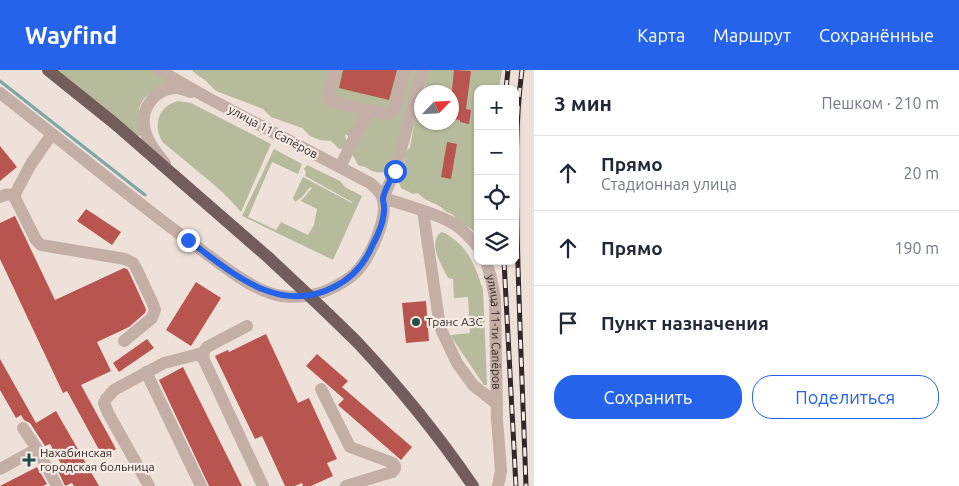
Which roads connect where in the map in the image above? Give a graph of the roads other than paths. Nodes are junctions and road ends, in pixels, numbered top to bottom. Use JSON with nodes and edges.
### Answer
{"nodes":[{"id":1,"x":48,"y":70,"type":"edge"},
{"id":2,"x":159,"y":70,"type":"edge"},
{"id":3,"x":335,"y":70,"type":"edge"},
{"id":4,"x":405,"y":70,"type":"edge"},
{"id":5,"x":423,"y":70,"type":"edge"},
{"id":6,"x":0,"y":94,"type":"edge"},
{"id":7,"x":208,"y":98,"type":"junction"},
{"id":8,"x":368,"y":110,"type":"junction"},
{"id":9,"x":52,"y":134,"type":"junction"},
{"id":10,"x":340,"y":167,"type":"junction"},
{"id":11,"x":176,"y":177,"type":"junction"},
{"id":12,"x":14,"y":196,"type":"junction"},
{"id":13,"x":0,"y":197,"type":"edge"},
{"id":14,"x":383,"y":198,"type":"junction"},
{"id":15,"x":423,"y":211,"type":"junction"},
{"id":16,"x":474,"y":243,"type":"edge"},
{"id":17,"x":487,"y":265,"type":"edge"},
{"id":18,"x":247,"y":326,"type":"dead end"},
{"id":19,"x":124,"y":341,"type":"dead end"},
{"id":20,"x":203,"y":358,"type":"junction"},
{"id":21,"x":146,"y":372,"type":"junction"},
{"id":22,"x":321,"y":389,"type":"dead end"},
{"id":23,"x":497,"y":404,"type":"junction"},
{"id":24,"x":23,"y":428,"type":"dead end"},
{"id":25,"x":37,"y":449,"type":"junction"},
{"id":26,"x":0,"y":468,"type":"edge"},
{"id":27,"x":57,"y":486,"type":"edge"},
{"id":28,"x":149,"y":486,"type":"edge"},
{"id":29,"x":202,"y":486,"type":"edge"},
{"id":30,"x":263,"y":486,"type":"edge"},
{"id":31,"x":346,"y":486,"type":"edge"},
{"id":32,"x":474,"y":486,"type":"edge"},
{"id":33,"x":498,"y":486,"type":"edge"}],
"edges":[{"from":1,"to":11,"type":"main road"},
{"from":2,"to":7,"type":"street","name":"улица 11 Сапёров"},
{"from":3,"to":8,"type":"street"},
{"from":4,"to":8,"type":"street"},
{"from":5,"to":14,"type":"street"},
{"from":6,"to":9,"type":"street"},
{"from":7,"to":10,"type":"street","name":"улица 11 Сапёров"},
{"from":7,"to":11,"type":"street"},
{"from":8,"to":10,"type":"street"},
{"from":9,"to":12,"type":"street"},
{"from":9,"to":14,"type":"street"},
{"from":10,"to":14,"type":"street","name":"улица 11 Сапёров"},
{"from":11,"to":32,"type":"main road","bridge":true},
{"from":12,"to":13,"type":"street"},
{"from":12,"to":19,"type":"street"},
{"from":14,"to":15,"type":"street"},
{"from":15,"to":16,"type":"street"},
{"from":15,"to":23,"type":"street"},
{"from":17,"to":23,"type":"street","name":"улица 11-ти Сапёров"},
{"from":18,"to":20,"type":"street"},
{"from":20,"to":21,"type":"street"},
{"from":20,"to":30,"type":"street"},
{"from":21,"to":28,"type":"street"},
{"from":21,"to":29,"type":"street"},
{"from":22,"to":31,"type":"street"},
{"from":23,"to":33,"type":"street","name":"улица 11-ти Сапёров"},
{"from":24,"to":25,"type":"street"},
{"from":25,"to":26,"type":"street"},
{"from":25,"to":27,"type":"street"}]}
